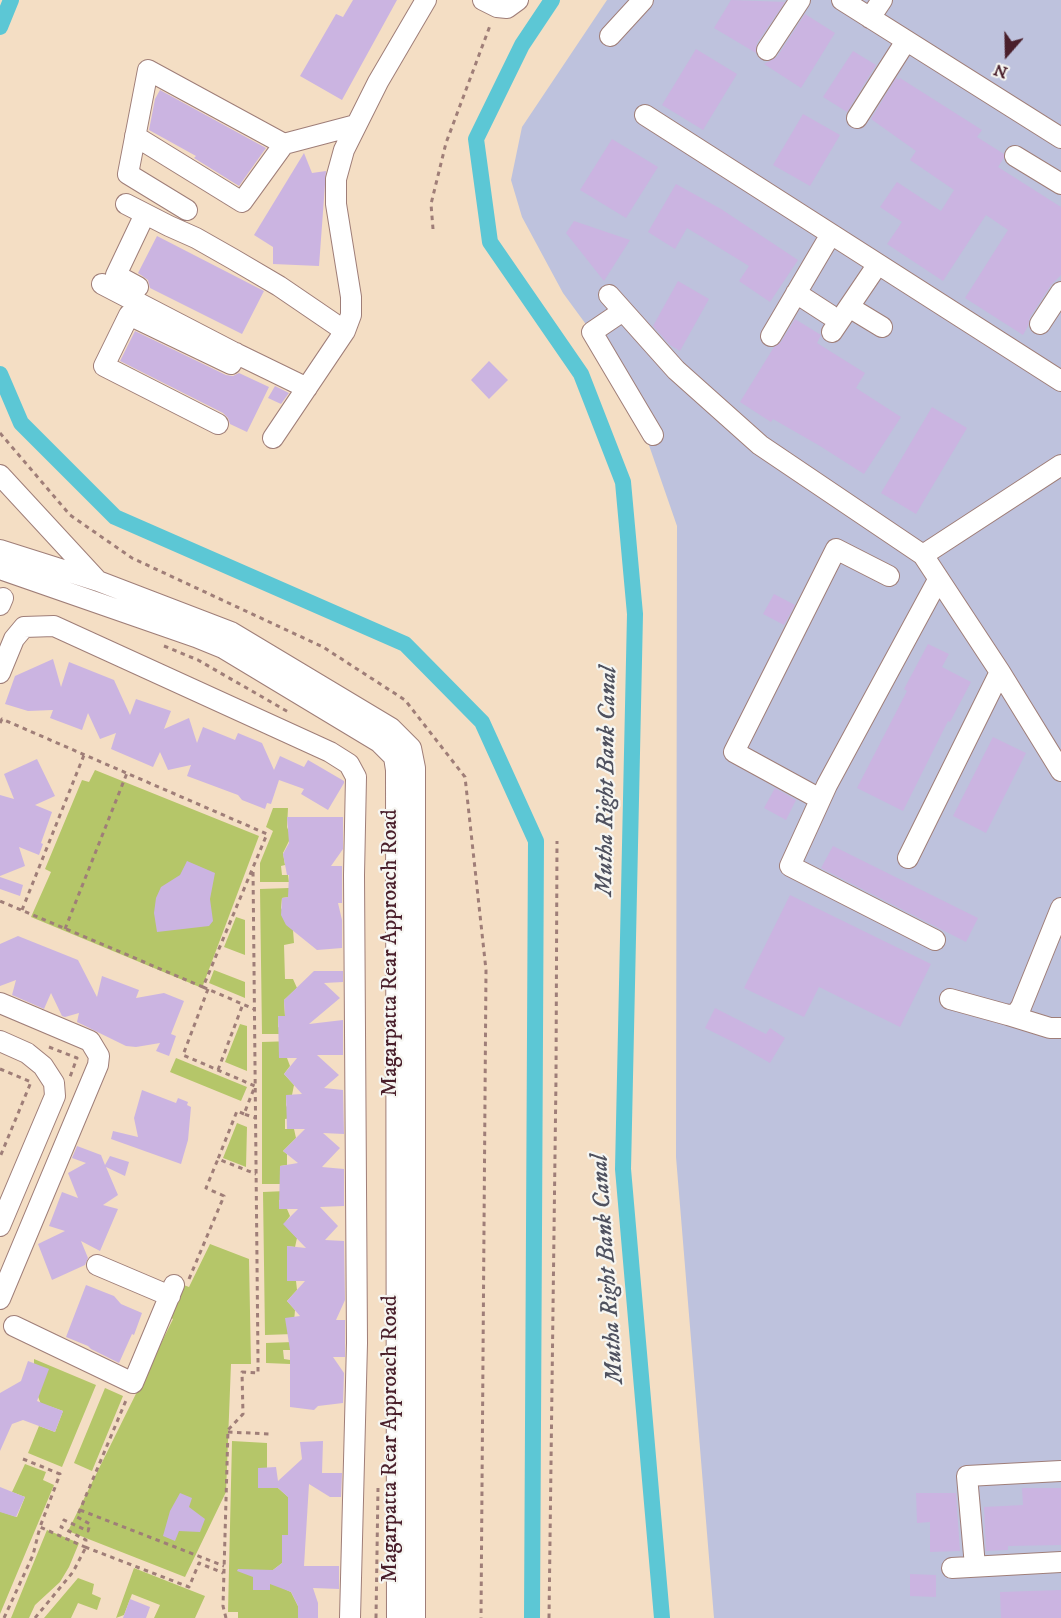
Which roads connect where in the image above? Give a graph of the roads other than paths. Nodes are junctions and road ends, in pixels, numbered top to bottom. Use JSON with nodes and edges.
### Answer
{"nodes":[{"id":1,"x":426,"y":0,"type":"edge"},
{"id":2,"x":518,"y":0,"type":"edge"},
{"id":3,"x":643,"y":0,"type":"edge"},
{"id":4,"x":800,"y":0,"type":"edge"},
{"id":5,"x":842,"y":0,"type":"edge"},
{"id":6,"x":882,"y":0,"type":"edge"},
{"id":7,"x":490,"y":4,"type":"edge"},
{"id":8,"x":870,"y":18,"type":"junction"},
{"id":9,"x":610,"y":36,"type":"dead end"},
{"id":10,"x":906,"y":41,"type":"junction"},
{"id":11,"x":767,"y":51,"type":"dead end"},
{"id":12,"x":645,"y":115,"type":"dead end"},
{"id":13,"x":857,"y":118,"type":"dead end"},
{"id":14,"x":356,"y":125,"type":"junction"},
{"id":15,"x":135,"y":136,"type":"junction"},
{"id":16,"x":1061,"y":138,"type":"edge"},
{"id":17,"x":284,"y":144,"type":"junction"},
{"id":18,"x":1015,"y":156,"type":"dead end"},
{"id":19,"x":1061,"y":184,"type":"edge"},
{"id":20,"x":126,"y":204,"type":"dead end"},
{"id":21,"x":187,"y":210,"type":"dead end"},
{"id":22,"x":145,"y":214,"type":"junction"},
{"id":23,"x":831,"y":234,"type":"junction"},
{"id":24,"x":878,"y":264,"type":"junction"},
{"id":25,"x":102,"y":284,"type":"dead end"},
{"id":26,"x":1061,"y":292,"type":"edge"},
{"id":27,"x":796,"y":293,"type":"junction"},
{"id":28,"x":609,"y":295,"type":"dead end"},
{"id":29,"x":849,"y":307,"type":"junction"},
{"id":30,"x":623,"y":311,"type":"junction"},
{"id":31,"x":207,"y":324,"type":"dead end"},
{"id":32,"x":1040,"y":324,"type":"dead end"},
{"id":33,"x":882,"y":327,"type":"dead end"},
{"id":34,"x":345,"y":331,"type":"junction"},
{"id":35,"x":771,"y":336,"type":"dead end"},
{"id":36,"x":236,"y":354,"type":"junction"},
{"id":37,"x":1061,"y":381,"type":"edge"},
{"id":38,"x":307,"y":388,"type":"junction"},
{"id":39,"x":218,"y":424,"type":"dead end"},
{"id":40,"x":652,"y":435,"type":"dead end"},
{"id":41,"x":273,"y":438,"type":"dead end"},
{"id":42,"x":1061,"y":465,"type":"edge"},
{"id":43,"x":0,"y":475,"type":"edge"},
{"id":44,"x":0,"y":550,"type":"edge"},
{"id":45,"x":923,"y":555,"type":"junction"},
{"id":46,"x":0,"y":569,"type":"edge"},
{"id":47,"x":889,"y":576,"type":"dead end"},
{"id":48,"x":939,"y":580,"type":"junction"},
{"id":49,"x":98,"y":581,"type":"junction"},
{"id":50,"x":111,"y":607,"type":"junction"},
{"id":51,"x":1000,"y":672,"type":"junction"},
{"id":52,"x":0,"y":673,"type":"edge"},
{"id":53,"x":1061,"y":771,"type":"edge"},
{"id":54,"x":820,"y":800,"type":"junction"},
{"id":55,"x":908,"y":858,"type":"dead end"},
{"id":56,"x":1061,"y":908,"type":"edge"},
{"id":57,"x":935,"y":939,"type":"dead end"},
{"id":58,"x":950,"y":999,"type":"dead end"},
{"id":59,"x":0,"y":1003,"type":"edge"},
{"id":60,"x":1008,"y":1015,"type":"junction"},
{"id":61,"x":1061,"y":1028,"type":"edge"},
{"id":62,"x":0,"y":1041,"type":"edge"},
{"id":63,"x":0,"y":1226,"type":"edge"},
{"id":64,"x":97,"y":1265,"type":"dead end"},
{"id":65,"x":0,"y":1299,"type":"edge"},
{"id":66,"x":14,"y":1326,"type":"dead end"},
{"id":67,"x":1061,"y":1471,"type":"edge"},
{"id":68,"x":1061,"y":1562,"type":"edge"},
{"id":69,"x":975,"y":1566,"type":"junction"},
{"id":70,"x":952,"y":1568,"type":"dead end"},
{"id":71,"x":350,"y":1618,"type":"edge"},
{"id":72,"x":397,"y":1618,"type":"edge"},
{"id":73,"x":415,"y":1618,"type":"edge"}],
"edges":[{"from":1,"to":14,"type":"street"},
{"from":2,"to":7,"type":"street"},
{"from":3,"to":9,"type":"street"},
{"from":4,"to":11,"type":"street"},
{"from":5,"to":8,"type":"street"},
{"from":6,"to":8,"type":"street"},
{"from":8,"to":10,"type":"street"},
{"from":10,"to":13,"type":"street"},
{"from":10,"to":16,"type":"street"},
{"from":12,"to":23,"type":"street"},
{"from":14,"to":17,"type":"street"},
{"from":14,"to":34,"type":"street"},
{"from":15,"to":17,"type":"street"},
{"from":15,"to":17,"type":"street"},
{"from":15,"to":21,"type":"street"},
{"from":18,"to":19,"type":"street"},
{"from":20,"to":22,"type":"street"},
{"from":22,"to":31,"type":"street"},
{"from":22,"to":34,"type":"street"},
{"from":23,"to":24,"type":"street"},
{"from":23,"to":27,"type":"street"},
{"from":24,"to":29,"type":"street"},
{"from":24,"to":37,"type":"street"},
{"from":25,"to":36,"type":"street"},
{"from":26,"to":32,"type":"street"},
{"from":27,"to":29,"type":"street"},
{"from":27,"to":35,"type":"street"},
{"from":28,"to":30,"type":"street"},
{"from":29,"to":33,"type":"street"},
{"from":30,"to":40,"type":"street"},
{"from":30,"to":45,"type":"street"},
{"from":34,"to":38,"type":"street"},
{"from":36,"to":38,"type":"street"},
{"from":36,"to":39,"type":"street"},
{"from":38,"to":41,"type":"street"},
{"from":42,"to":45,"type":"street"},
{"from":43,"to":49,"type":"street"},
{"from":44,"to":49,"type":"street","name":"Magarpatta Rear Approach Road"},
{"from":45,"to":48,"type":"street"},
{"from":46,"to":50,"type":"street","name":"Magarpatta Rear Approach Road"},
{"from":47,"to":54,"type":"street"},
{"from":48,"to":51,"type":"street"},
{"from":48,"to":54,"type":"street"},
{"from":49,"to":50,"type":"street"},
{"from":49,"to":73,"type":"street","name":"Magarpatta Rear Approach Road"},
{"from":50,"to":72,"type":"street","name":"Magarpatta Rear Approach Road"},
{"from":51,"to":53,"type":"street"},
{"from":51,"to":55,"type":"street"},
{"from":52,"to":71,"type":"street"},
{"from":54,"to":57,"type":"street"},
{"from":56,"to":60,"type":"street"},
{"from":58,"to":60,"type":"street"},
{"from":59,"to":65,"type":"street"},
{"from":60,"to":61,"type":"street"},
{"from":62,"to":63,"type":"street"},
{"from":64,"to":66,"type":"street"},
{"from":67,"to":69,"type":"street"},
{"from":68,"to":69,"type":"street"},
{"from":69,"to":70,"type":"street"}]}
